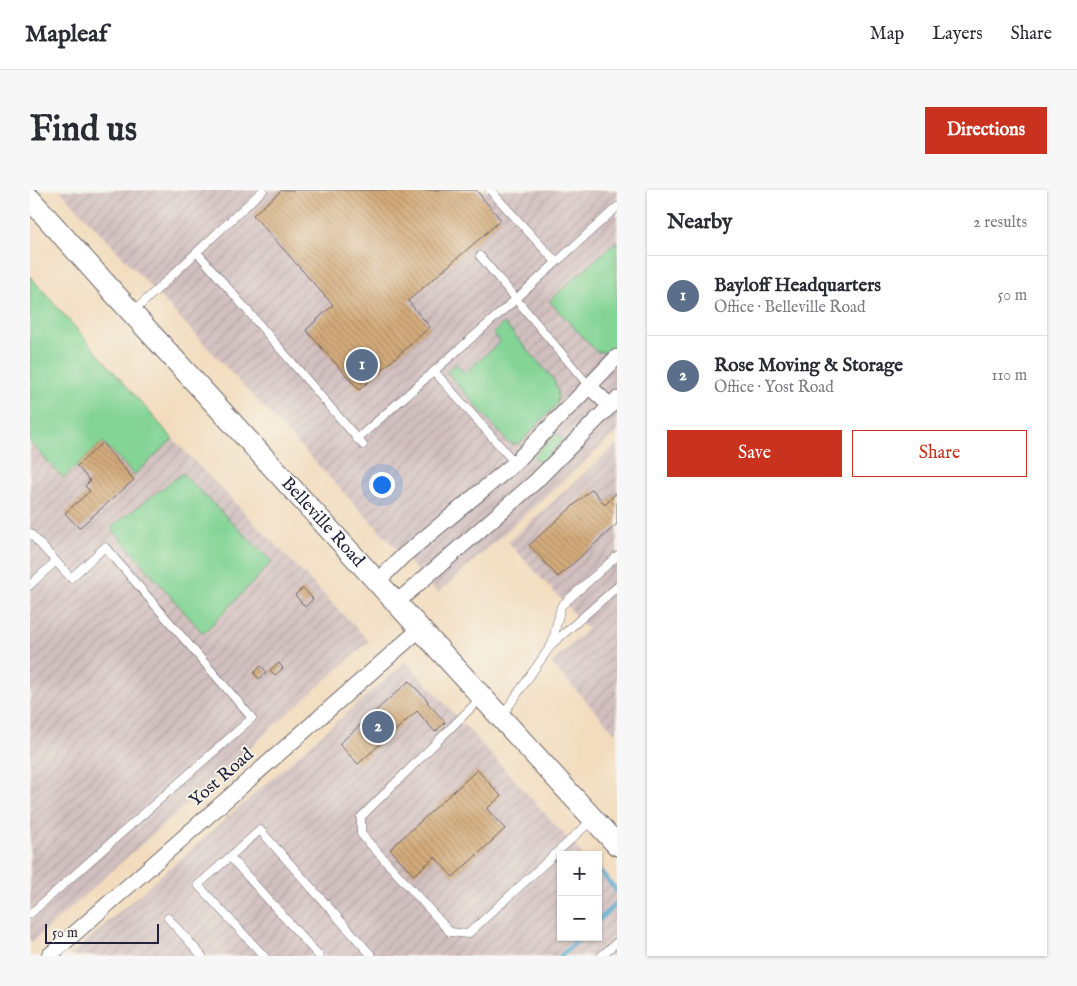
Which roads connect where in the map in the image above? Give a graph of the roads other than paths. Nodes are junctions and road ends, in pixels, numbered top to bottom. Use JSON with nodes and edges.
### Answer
{"nodes":[{"id":1,"x":262,"y":190,"type":"edge"},
{"id":2,"x":490,"y":190,"type":"edge"},
{"id":3,"x":30,"y":199,"type":"edge"},
{"id":4,"x":617,"y":207,"type":"edge"},
{"id":5,"x":197,"y":252,"type":"junction"},
{"id":6,"x":480,"y":256,"type":"dead end"},
{"id":7,"x":556,"y":262,"type":"junction"},
{"id":8,"x":516,"y":299,"type":"junction"},
{"id":9,"x":133,"y":312,"type":"junction"},
{"id":10,"x":617,"y":357,"type":"edge"},
{"id":11,"x":434,"y":371,"type":"junction"},
{"id":12,"x":589,"y":386,"type":"junction"},
{"id":13,"x":614,"y":402,"type":"edge"},
{"id":14,"x":515,"y":463,"type":"junction"},
{"id":15,"x":535,"y":482,"type":"junction"},
{"id":16,"x":30,"y":533,"type":"edge"},
{"id":17,"x":617,"y":556,"type":"edge"},
{"id":18,"x":56,"y":562,"type":"junction"},
{"id":19,"x":377,"y":582,"type":"junction"},
{"id":20,"x":30,"y":585,"type":"edge"},
{"id":21,"x":617,"y":587,"type":"edge"},
{"id":22,"x":396,"y":603,"type":"junction"},
{"id":23,"x":420,"y":629,"type":"junction"},
{"id":24,"x":552,"y":644,"type":"junction"},
{"id":25,"x":482,"y":697,"type":"junction"},
{"id":26,"x":501,"y":718,"type":"junction"},
{"id":27,"x":593,"y":818,"type":"junction"},
{"id":28,"x":617,"y":845,"type":"edge"},
{"id":29,"x":230,"y":857,"type":"junction"},
{"id":30,"x":30,"y":914,"type":"edge"},
{"id":31,"x":168,"y":918,"type":"dead end"},
{"id":32,"x":616,"y":944,"type":"edge"},
{"id":33,"x":49,"y":956,"type":"edge"},
{"id":34,"x":202,"y":956,"type":"edge"},
{"id":35,"x":264,"y":956,"type":"edge"},
{"id":36,"x":319,"y":956,"type":"edge"},
{"id":37,"x":372,"y":956,"type":"edge"},
{"id":38,"x":601,"y":956,"type":"edge"}],
"edges":[{"from":1,"to":5,"type":"lane"},
{"from":2,"to":7,"type":"lane"},
{"from":3,"to":9,"type":"main road","name":"Belleville Road"},
{"from":4,"to":7,"type":"lane"},
{"from":5,"to":9,"type":"lane"},
{"from":5,"to":11,"type":"lane"},
{"from":6,"to":8,"type":"lane"},
{"from":7,"to":8,"type":"lane"},
{"from":8,"to":11,"type":"lane"},
{"from":8,"to":12,"type":"lane"},
{"from":9,"to":19,"type":"main road","name":"Belleville Road"},
{"from":10,"to":12,"type":"street"},
{"from":11,"to":14,"type":"lane"},
{"from":12,"to":13,"type":"street"},
{"from":12,"to":14,"type":"street"},
{"from":13,"to":15,"type":"street"},
{"from":14,"to":15,"type":"street"},
{"from":14,"to":19,"type":"street"},
{"from":15,"to":22,"type":"street"},
{"from":16,"to":18,"type":"lane"},
{"from":17,"to":24,"type":"lane"},
{"from":18,"to":20,"type":"lane"},
{"from":18,"to":30,"type":"lane"},
{"from":19,"to":22,"type":"main road","name":"Belleville Road"},
{"from":21,"to":24,"type":"lane"},
{"from":22,"to":23,"type":"main road","name":"Belleville Road"},
{"from":23,"to":25,"type":"main road","name":"Belleville Road"},
{"from":23,"to":33,"type":"street","name":"Yost Road"},
{"from":24,"to":26,"type":"lane"},
{"from":25,"to":26,"type":"main road","name":"Belleville Road"},
{"from":25,"to":27,"type":"lane"},
{"from":26,"to":27,"type":"main road","name":"Belleville Road"},
{"from":27,"to":28,"type":"main road","name":"Belleville Road"},
{"from":29,"to":35,"type":"lane"},
{"from":29,"to":36,"type":"lane"},
{"from":29,"to":37,"type":"lane"},
{"from":31,"to":34,"type":"lane"},
{"from":32,"to":38,"type":"lane"}]}
